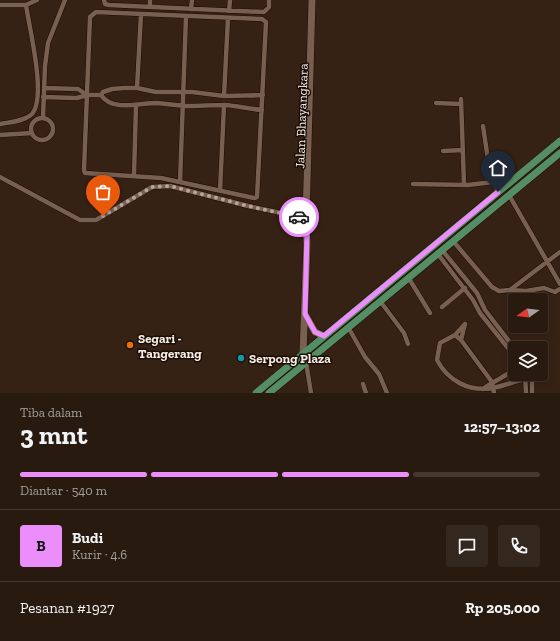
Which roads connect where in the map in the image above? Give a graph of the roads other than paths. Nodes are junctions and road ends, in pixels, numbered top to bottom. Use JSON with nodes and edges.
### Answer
{"nodes":[{"id":1,"x":37,"y":0,"type":"edge"},
{"id":2,"x":65,"y":0,"type":"edge"},
{"id":3,"x":150,"y":0,"type":"edge"},
{"id":4,"x":192,"y":0,"type":"edge"},
{"id":5,"x":230,"y":0,"type":"edge"},
{"id":6,"x":269,"y":0,"type":"edge"},
{"id":7,"x":312,"y":0,"type":"edge"},
{"id":8,"x":317,"y":0,"type":"edge"},
{"id":9,"x":104,"y":1,"type":"edge"},
{"id":10,"x":26,"y":5,"type":"junction"},
{"id":11,"x":0,"y":6,"type":"edge"},
{"id":12,"x":150,"y":7,"type":"junction"},
{"id":13,"x":191,"y":9,"type":"junction"},
{"id":14,"x":229,"y":11,"type":"junction"},
{"id":15,"x":141,"y":14,"type":"junction"},
{"id":16,"x":186,"y":16,"type":"junction"},
{"id":17,"x":228,"y":18,"type":"junction"},
{"id":18,"x":44,"y":88,"type":"junction"},
{"id":19,"x":137,"y":88,"type":"junction"},
{"id":20,"x":183,"y":94,"type":"junction"},
{"id":21,"x":87,"y":95,"type":"junction"},
{"id":22,"x":101,"y":95,"type":"junction"},
{"id":23,"x":263,"y":95,"type":"junction"},
{"id":24,"x":224,"y":96,"type":"junction"},
{"id":25,"x":43,"y":97,"type":"junction"},
{"id":26,"x":436,"y":103,"type":"dead end"},
{"id":27,"x":136,"y":105,"type":"junction"},
{"id":28,"x":224,"y":105,"type":"junction"},
{"id":29,"x":183,"y":106,"type":"junction"},
{"id":30,"x":262,"y":110,"type":"junction"},
{"id":31,"x":42,"y":118,"type":"junction"},
{"id":32,"x":0,"y":124,"type":"edge"},
{"id":33,"x":483,"y":126,"type":"dead end"},
{"id":34,"x":32,"y":133,"type":"junction"},
{"id":35,"x":0,"y":135,"type":"edge"},
{"id":36,"x":560,"y":141,"type":"edge"},
{"id":37,"x":463,"y":150,"type":"junction"},
{"id":38,"x":443,"y":151,"type":"dead end"},
{"id":39,"x":560,"y":153,"type":"edge"},
{"id":40,"x":134,"y":176,"type":"junction"},
{"id":41,"x":0,"y":177,"type":"edge"},
{"id":42,"x":180,"y":182,"type":"junction"},
{"id":43,"x":493,"y":182,"type":"junction"},
{"id":44,"x":413,"y":184,"type":"dead end"},
{"id":45,"x":464,"y":185,"type":"junction"},
{"id":46,"x":220,"y":191,"type":"junction"},
{"id":47,"x":498,"y":192,"type":"junction"},
{"id":48,"x":509,"y":195,"type":"junction"},
{"id":49,"x":308,"y":218,"type":"junction"},
{"id":50,"x":453,"y":240,"type":"junction"},
{"id":51,"x":440,"y":252,"type":"junction"},
{"id":52,"x":560,"y":252,"type":"edge"},
{"id":53,"x":546,"y":263,"type":"junction"},
{"id":54,"x":448,"y":264,"type":"junction"},
{"id":55,"x":408,"y":277,"type":"junction"},
{"id":56,"x":560,"y":284,"type":"edge"},
{"id":57,"x":465,"y":288,"type":"junction"},
{"id":58,"x":560,"y":289,"type":"edge"},
{"id":59,"x":510,"y":290,"type":"junction"},
{"id":60,"x":380,"y":301,"type":"junction"},
{"id":61,"x":482,"y":304,"type":"junction"},
{"id":62,"x":476,"y":306,"type":"junction"},
{"id":63,"x":442,"y":307,"type":"dead end"},
{"id":64,"x":430,"y":312,"type":"dead end"},
{"id":65,"x":305,"y":314,"type":"junction"},
{"id":66,"x":348,"y":327,"type":"junction"},
{"id":67,"x":494,"y":328,"type":"junction"},
{"id":68,"x":455,"y":335,"type":"junction"},
{"id":69,"x":324,"y":336,"type":"junction"},
{"id":70,"x":461,"y":340,"type":"junction"},
{"id":71,"x":508,"y":341,"type":"edge"},
{"id":72,"x":408,"y":344,"type":"dead end"},
{"id":73,"x":508,"y":347,"type":"edge"},
{"id":74,"x":303,"y":353,"type":"junction"},
{"id":75,"x":306,"y":362,"type":"junction"},
{"id":76,"x":508,"y":374,"type":"edge"},
{"id":77,"x":513,"y":381,"type":"edge"},
{"id":78,"x":526,"y":381,"type":"edge"},
{"id":79,"x":532,"y":381,"type":"edge"},
{"id":80,"x":492,"y":382,"type":"junction"},
{"id":81,"x":363,"y":384,"type":"dead end"},
{"id":82,"x":483,"y":389,"type":"junction"},
{"id":83,"x":494,"y":390,"type":"edge"},
{"id":84,"x":256,"y":393,"type":"edge"},
{"id":85,"x":269,"y":393,"type":"edge"},
{"id":86,"x":311,"y":393,"type":"edge"},
{"id":87,"x":366,"y":393,"type":"edge"},
{"id":88,"x":387,"y":393,"type":"edge"},
{"id":89,"x":526,"y":393,"type":"edge"},
{"id":90,"x":532,"y":393,"type":"edge"}],
"edges":[{"from":1,"to":10,"type":"street"},
{"from":2,"to":18,"type":"street"},
{"from":3,"to":12,"type":"street"},
{"from":4,"to":13,"type":"street"},
{"from":5,"to":14,"type":"street"},
{"from":6,"to":14,"type":"street"},
{"from":7,"to":49,"type":"main road","name":"Jalan Bhayangkara"},
{"from":8,"to":49,"type":"main road","name":"Jalan Bhayangkara"},
{"from":9,"to":12,"type":"street"},
{"from":10,"to":11,"type":"street"},
{"from":10,"to":32,"type":"street"},
{"from":12,"to":13,"type":"street"},
{"from":13,"to":14,"type":"street"},
{"from":15,"to":16,"type":"street"},
{"from":15,"to":19,"type":"street"},
{"from":15,"to":21,"type":"street"},
{"from":16,"to":17,"type":"street"},
{"from":16,"to":20,"type":"street"},
{"from":17,"to":23,"type":"street"},
{"from":17,"to":24,"type":"street"},
{"from":18,"to":21,"type":"street"},
{"from":18,"to":25,"type":"street"},
{"from":19,"to":20,"type":"street"},
{"from":19,"to":22,"type":"street"},
{"from":20,"to":24,"type":"street"},
{"from":20,"to":29,"type":"street"},
{"from":21,"to":22,"type":"street"},
{"from":21,"to":25,"type":"street"},
{"from":21,"to":40,"type":"street"},
{"from":22,"to":27,"type":"street"},
{"from":23,"to":24,"type":"street"},
{"from":23,"to":30,"type":"street"},
{"from":25,"to":31,"type":"street"},
{"from":26,"to":37,"type":"street"},
{"from":27,"to":29,"type":"street"},
{"from":27,"to":40,"type":"street"},
{"from":28,"to":29,"type":"street"},
{"from":28,"to":30,"type":"street"},
{"from":28,"to":46,"type":"street"},
{"from":29,"to":42,"type":"street"},
{"from":30,"to":46,"type":"street"},
{"from":31,"to":34,"type":"street"},
{"from":31,"to":34,"type":"street"},
{"from":33,"to":43,"type":"street"},
{"from":34,"to":35,"type":"street"},
{"from":36,"to":47,"type":"main road"},
{"from":37,"to":38,"type":"street"},
{"from":37,"to":45,"type":"street"},
{"from":39,"to":48,"type":"main road"},
{"from":40,"to":42,"type":"street"},
{"from":41,"to":49,"type":"street"},
{"from":42,"to":46,"type":"street"},
{"from":43,"to":45,"type":"street"},
{"from":43,"to":47,"type":"street"},
{"from":44,"to":45,"type":"street"},
{"from":47,"to":69,"type":"main road"},
{"from":48,"to":50,"type":"main road"},
{"from":48,"to":53,"type":"street"},
{"from":49,"to":65,"type":"main road","name":"Jalan Bhayangkara"},
{"from":50,"to":51,"type":"main road"},
{"from":50,"to":59,"type":"street"},
{"from":51,"to":54,"type":"street"},
{"from":51,"to":55,"type":"main road"},
{"from":52,"to":53,"type":"street"},
{"from":53,"to":56,"type":"street"},
{"from":53,"to":59,"type":"street"},
{"from":54,"to":57,"type":"street"},
{"from":54,"to":61,"type":"street"},
{"from":55,"to":60,"type":"main road"},
{"from":55,"to":64,"type":"street"},
{"from":57,"to":62,"type":"street"},
{"from":57,"to":63,"type":"street"},
{"from":58,"to":59,"type":"street"},
{"from":60,"to":66,"type":"main road"},
{"from":60,"to":72,"type":"street"},
{"from":61,"to":62,"type":"street"},
{"from":61,"to":67,"type":"street"},
{"from":62,"to":67,"type":"street"},
{"from":65,"to":69,"type":"main road"},
{"from":65,"to":74,"type":"main road","name":"Jalan Bhayangkara"},
{"from":66,"to":75,"type":"main road"},
{"from":66,"to":88,"type":"street"},
{"from":67,"to":71,"type":"street"},
{"from":67,"to":73,"type":"street"},
{"from":68,"to":70,"type":"street"},
{"from":68,"to":70,"type":"street"},
{"from":68,"to":82,"type":"street"},
{"from":69,"to":74,"type":"main road"},
{"from":70,"to":80,"type":"street"},
{"from":74,"to":84,"type":"main road"},
{"from":75,"to":85,"type":"main road"},
{"from":75,"to":86,"type":"street"},
{"from":76,"to":80,"type":"street"},
{"from":77,"to":83,"type":"street"},
{"from":78,"to":89,"type":"street"},
{"from":79,"to":90,"type":"street"},
{"from":80,"to":82,"type":"street"},
{"from":80,"to":83,"type":"street"},
{"from":81,"to":87,"type":"street"},
{"from":82,"to":83,"type":"street"}]}
